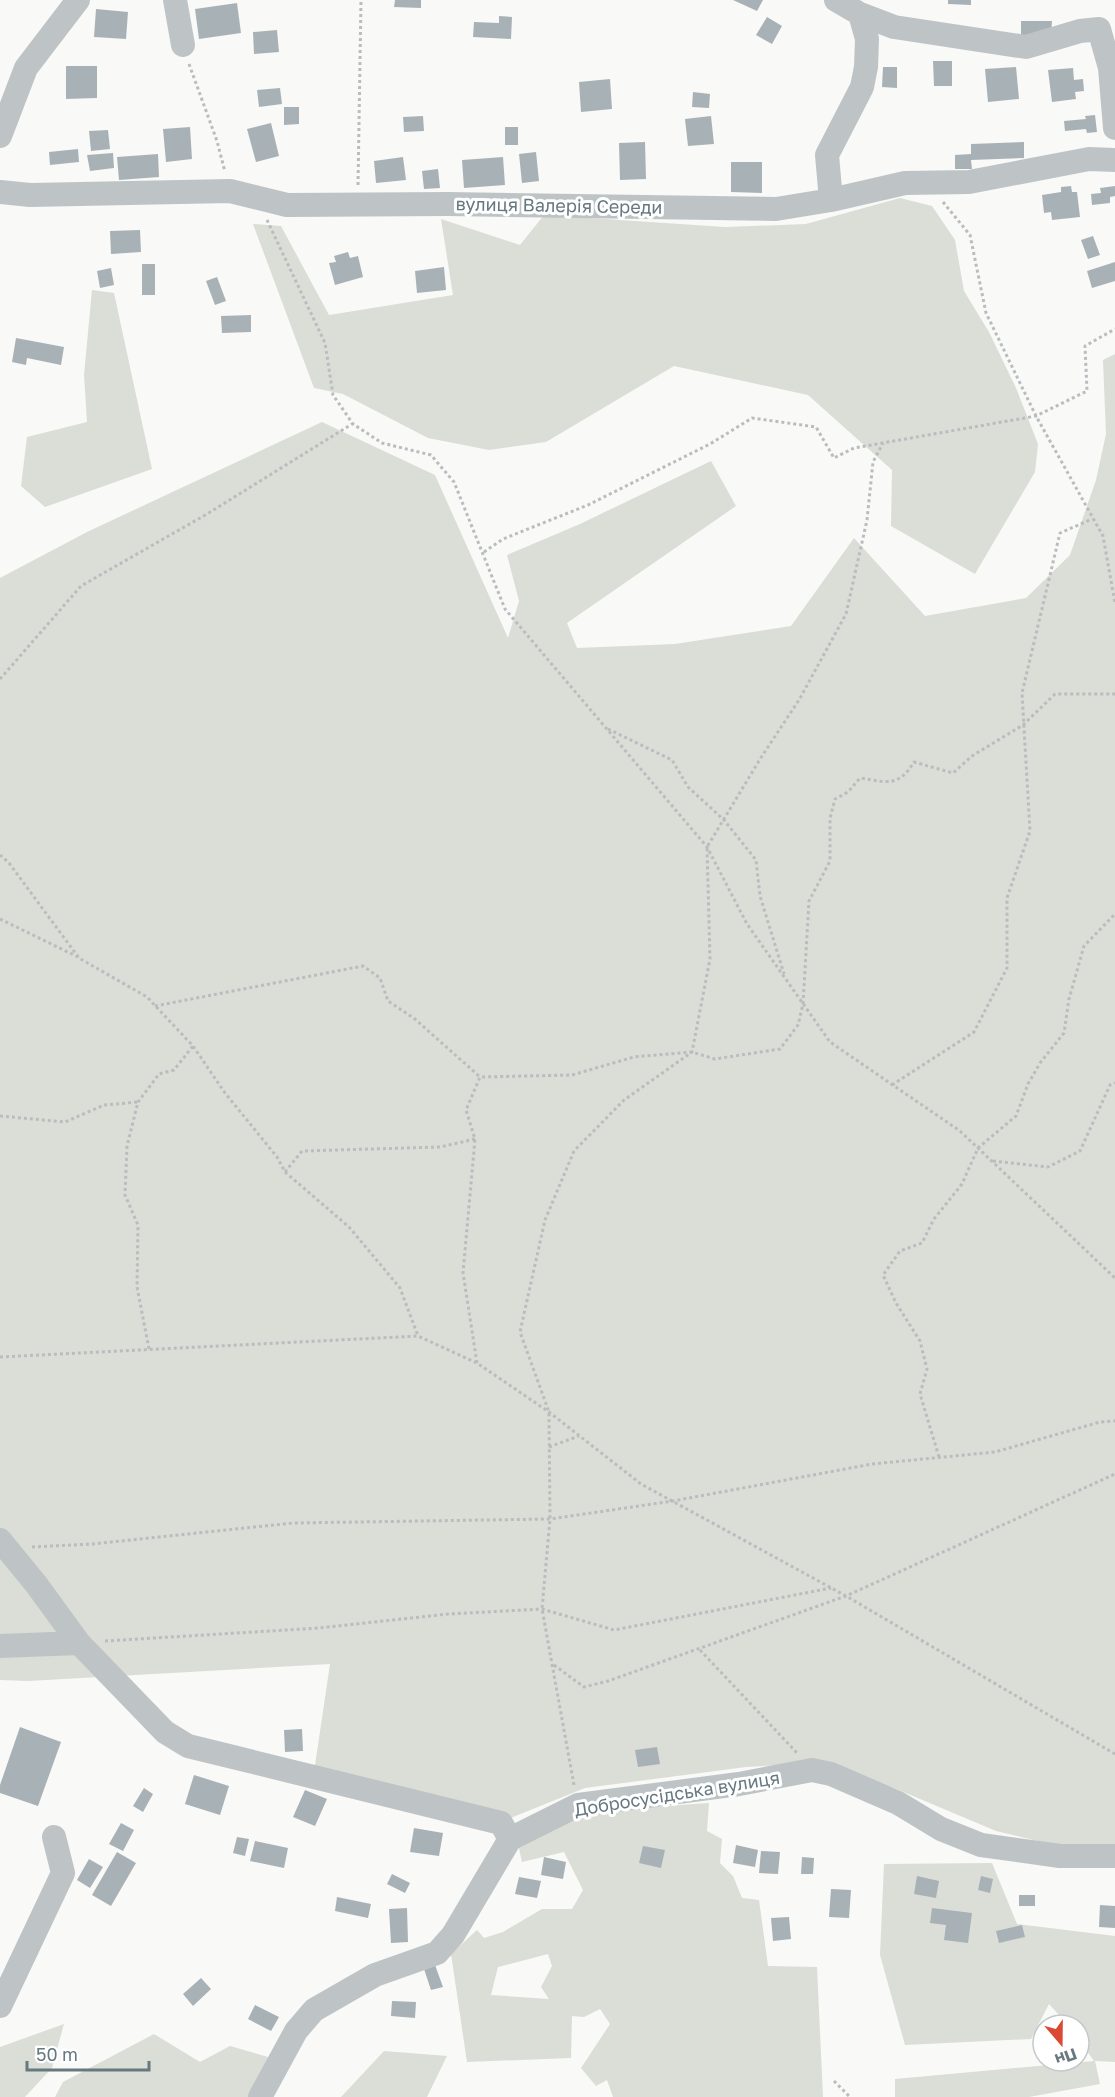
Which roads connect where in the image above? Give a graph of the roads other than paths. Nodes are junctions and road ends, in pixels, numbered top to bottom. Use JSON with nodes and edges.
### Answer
{"nodes":[{"id":1,"x":78,"y":0,"type":"edge"},
{"id":2,"x":175,"y":0,"type":"edge"},
{"id":3,"x":836,"y":0,"type":"edge"},
{"id":4,"x":860,"y":14,"type":"junction"},
{"id":5,"x":183,"y":45,"type":"road end"},
{"id":6,"x":1115,"y":128,"type":"edge"},
{"id":7,"x":0,"y":136,"type":"edge"},
{"id":8,"x":1115,"y":160,"type":"edge"},
{"id":9,"x":0,"y":192,"type":"edge"},
{"id":10,"x":831,"y":200,"type":"junction"},
{"id":11,"x":3,"y":1544,"type":"edge"},
{"id":12,"x":79,"y":1643,"type":"junction"},
{"id":13,"x":0,"y":1646,"type":"edge"},
{"id":14,"x":54,"y":1837,"type":"dead end"},
{"id":15,"x":510,"y":1839,"type":"junction"},
{"id":16,"x":1115,"y":1856,"type":"edge"},
{"id":17,"x":0,"y":2006,"type":"edge"},
{"id":18,"x":260,"y":2097,"type":"edge"}],
"edges":[{"from":1,"to":7,"type":"street"},
{"from":2,"to":5,"type":"street"},
{"from":3,"to":4,"type":"street"},
{"from":4,"to":6,"type":"street"},
{"from":4,"to":10,"type":"street"},
{"from":8,"to":10,"type":"street","name":"вулиця Валерія Середи"},
{"from":9,"to":10,"type":"street","name":"вулиця Валерія Середи"},
{"from":11,"to":12,"type":"street"},
{"from":12,"to":13,"type":"street"},
{"from":12,"to":15,"type":"street"},
{"from":14,"to":17,"type":"street"},
{"from":15,"to":16,"type":"street","name":"Добросусідська вулиця"},
{"from":15,"to":18,"type":"street"}]}
